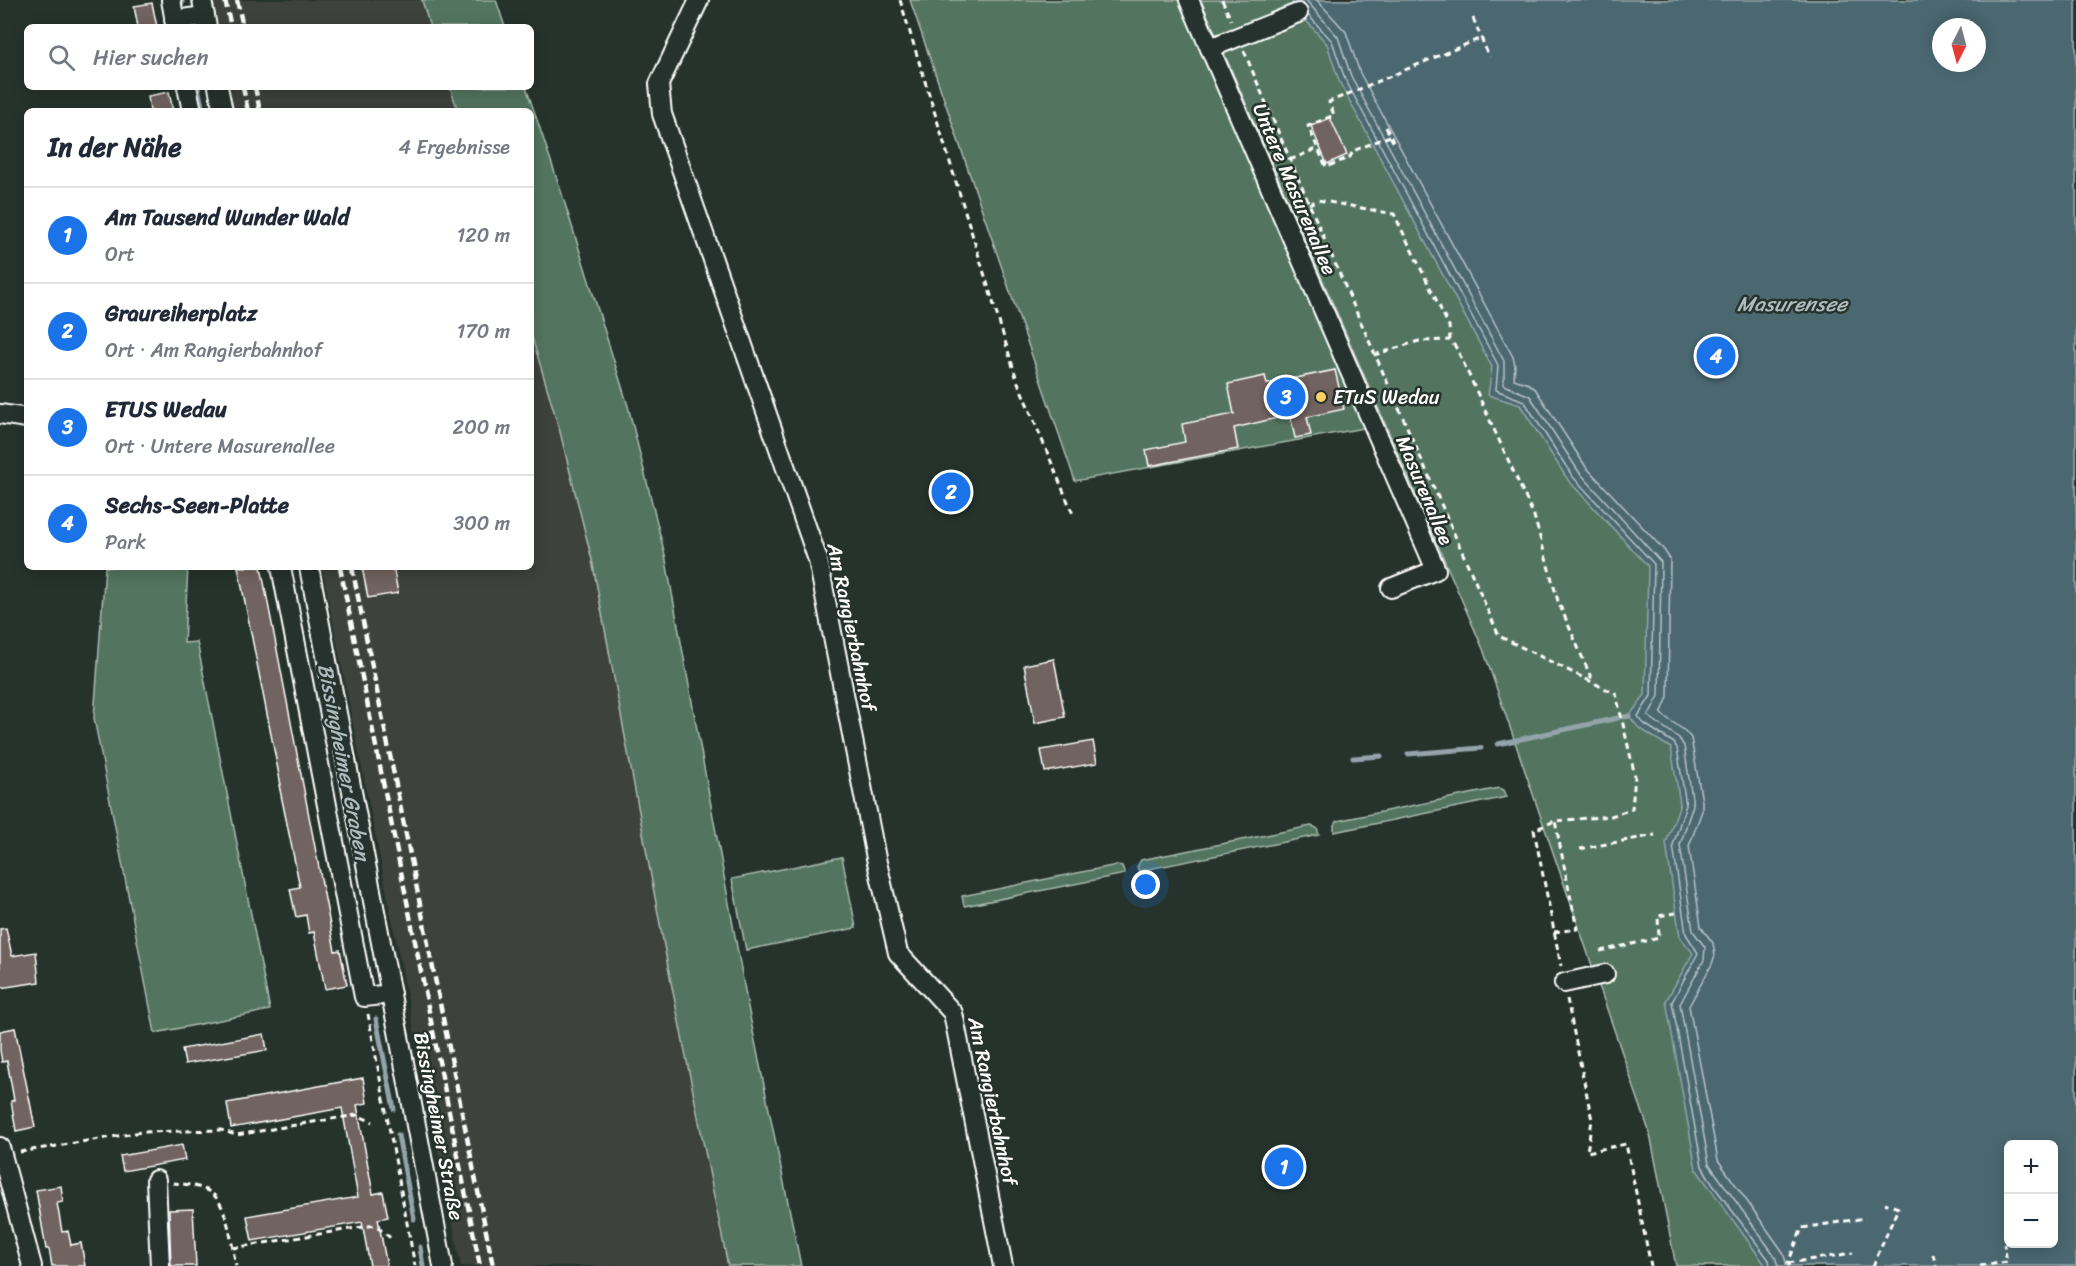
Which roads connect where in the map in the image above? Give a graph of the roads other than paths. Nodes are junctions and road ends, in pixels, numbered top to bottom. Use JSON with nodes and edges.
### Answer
{"nodes":[{"id":1,"x":171,"y":0,"type":"edge"},
{"id":2,"x":699,"y":0,"type":"edge"},
{"id":3,"x":1189,"y":0,"type":"edge"},
{"id":4,"x":1298,"y":13,"type":"dead end"},
{"id":5,"x":204,"y":14,"type":"edge"},
{"id":6,"x":175,"y":23,"type":"edge"},
{"id":7,"x":1210,"y":48,"type":"junction"},
{"id":8,"x":188,"y":90,"type":"edge"},
{"id":9,"x":219,"y":90,"type":"edge"},
{"id":10,"x":192,"y":108,"type":"edge"},
{"id":11,"x":222,"y":108,"type":"edge"},
{"id":12,"x":1360,"y":396,"type":"joint"},
{"id":13,"x":0,"y":414,"type":"edge"},
{"id":14,"x":24,"y":418,"type":"edge"},
{"id":15,"x":282,"y":570,"type":"edge"},
{"id":16,"x":310,"y":570,"type":"edge"},
{"id":17,"x":1391,"y":588,"type":"dead end"},
{"id":18,"x":1605,"y":975,"type":"dead end"},
{"id":19,"x":1564,"y":982,"type":"dead end"},
{"id":20,"x":391,"y":994,"type":"junction"},
{"id":21,"x":1,"y":1151,"type":"edge"},
{"id":22,"x":156,"y":1180,"type":"road end"},
{"id":23,"x":32,"y":1266,"type":"edge"},
{"id":24,"x":160,"y":1266,"type":"edge"},
{"id":25,"x":443,"y":1266,"type":"edge"},
{"id":26,"x":1003,"y":1266,"type":"edge"}],
"edges":[{"from":1,"to":6,"type":"street"},
{"from":2,"to":26,"type":"street","name":"Am Rangierbahnhof"},
{"from":3,"to":7,"type":"street","name":"Untere Masurenallee"},
{"from":4,"to":7,"type":"street"},
{"from":5,"to":6,"type":"street"},
{"from":7,"to":12,"type":"street","name":"Untere Masurenallee"},
{"from":8,"to":10,"type":"street"},
{"from":9,"to":11,"type":"street"},
{"from":12,"to":17,"type":"street","name":"Masurenallee"},
{"from":13,"to":14,"type":"street"},
{"from":15,"to":20,"type":"street"},
{"from":16,"to":20,"type":"street","name":"Bissingheimer Straße"},
{"from":18,"to":19,"type":"street"},
{"from":20,"to":25,"type":"street","name":"Bissingheimer Straße"},
{"from":21,"to":23,"type":"street"},
{"from":22,"to":24,"type":"street"}]}
